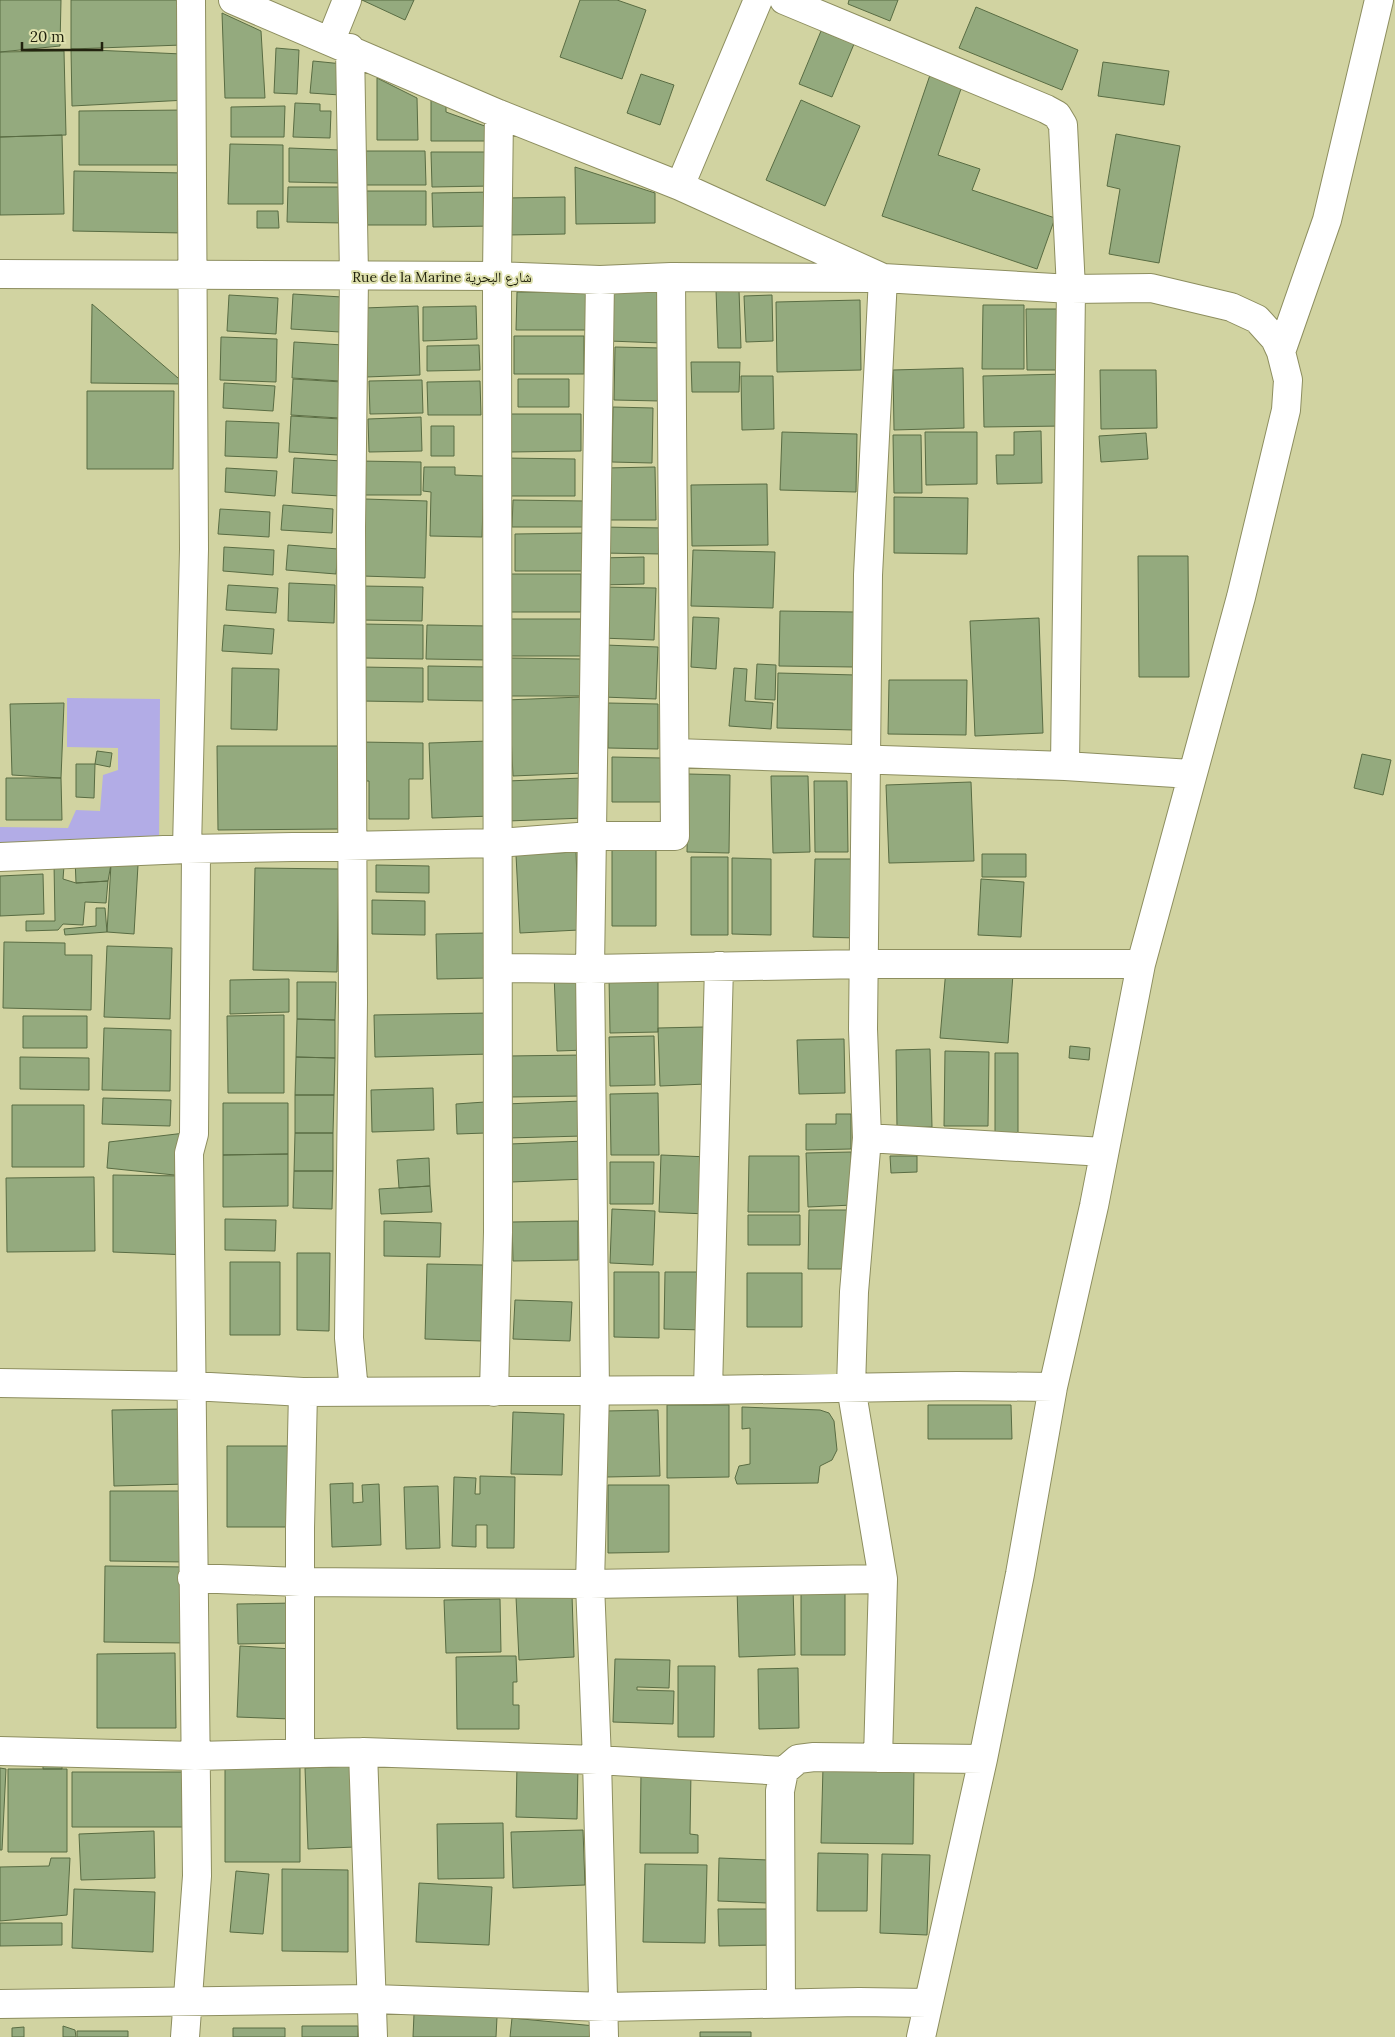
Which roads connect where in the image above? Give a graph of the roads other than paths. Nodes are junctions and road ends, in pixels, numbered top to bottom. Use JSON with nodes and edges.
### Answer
{"nodes":[{"id":1,"x":191,"y":0,"type":"edge"},
{"id":2,"x":233,"y":0,"type":"edge"},
{"id":3,"x":347,"y":0,"type":"edge"},
{"id":4,"x":758,"y":0,"type":"edge"},
{"id":5,"x":784,"y":0,"type":"edge"},
{"id":6,"x":1378,"y":0,"type":"edge"},
{"id":7,"x":340,"y":44,"type":"junction"},
{"id":8,"x":499,"y":114,"type":"junction"},
{"id":9,"x":680,"y":186,"type":"junction"},
{"id":10,"x":0,"y":274,"type":"edge"},
{"id":11,"x":194,"y":275,"type":"junction"},
{"id":12,"x":354,"y":276,"type":"junction"},
{"id":13,"x":497,"y":276,"type":"junction"},
{"id":14,"x":671,"y":277,"type":"junction"},
{"id":15,"x":884,"y":278,"type":"junction"},
{"id":16,"x":600,"y":280,"type":"junction"},
{"id":17,"x":1071,"y":289,"type":"junction"},
{"id":18,"x":1281,"y":352,"type":"junction"},
{"id":19,"x":675,"y":753,"type":"junction"},
{"id":20,"x":865,"y":758,"type":"junction"},
{"id":21,"x":1065,"y":766,"type":"junction"},
{"id":22,"x":1191,"y":774,"type":"junction"},
{"id":23,"x":591,"y":836,"type":"junction"},
{"id":24,"x":497,"y":843,"type":"junction"},
{"id":25,"x":353,"y":844,"type":"junction"},
{"id":26,"x":187,"y":849,"type":"junction"},
{"id":27,"x":0,"y":857,"type":"edge"},
{"id":28,"x":865,"y":964,"type":"junction"},
{"id":29,"x":1141,"y":964,"type":"junction"},
{"id":30,"x":719,"y":966,"type":"junction"},
{"id":31,"x":498,"y":968,"type":"junction"},
{"id":32,"x":590,"y":969,"type":"junction"},
{"id":33,"x":867,"y":1138,"type":"junction"},
{"id":34,"x":1104,"y":1152,"type":"junction"},
{"id":35,"x":0,"y":1383,"type":"edge"},
{"id":36,"x":192,"y":1386,"type":"junction"},
{"id":37,"x":851,"y":1387,"type":"junction"},
{"id":38,"x":1053,"y":1387,"type":"junction"},
{"id":39,"x":708,"y":1390,"type":"junction"},
{"id":40,"x":354,"y":1391,"type":"junction"},
{"id":41,"x":595,"y":1391,"type":"junction"},
{"id":42,"x":303,"y":1392,"type":"junction"},
{"id":43,"x":494,"y":1392,"type":"junction"},
{"id":44,"x":192,"y":1578,"type":"junction"},
{"id":45,"x":883,"y":1579,"type":"junction"},
{"id":46,"x":300,"y":1582,"type":"junction"},
{"id":47,"x":590,"y":1584,"type":"junction"},
{"id":48,"x":0,"y":1750,"type":"edge"},
{"id":49,"x":362,"y":1752,"type":"junction"},
{"id":50,"x":300,"y":1753,"type":"junction"},
{"id":51,"x":195,"y":1756,"type":"junction"},
{"id":52,"x":878,"y":1758,"type":"junction"},
{"id":53,"x":983,"y":1759,"type":"junction"},
{"id":54,"x":597,"y":1760,"type":"junction"},
{"id":55,"x":784,"y":1771,"type":"junction"},
{"id":56,"x":373,"y":1999,"type":"junction"},
{"id":57,"x":188,"y":2003,"type":"junction"},
{"id":58,"x":781,"y":2003,"type":"junction"},
{"id":59,"x":928,"y":2003,"type":"junction"},
{"id":60,"x":0,"y":2004,"type":"edge"},
{"id":61,"x":605,"y":2007,"type":"junction"},
{"id":62,"x":185,"y":2037,"type":"edge"},
{"id":63,"x":373,"y":2037,"type":"edge"},
{"id":64,"x":604,"y":2037,"type":"edge"},
{"id":65,"x":921,"y":2037,"type":"edge"}],
"edges":[{"from":1,"to":11,"type":"street"},
{"from":2,"to":7,"type":"street"},
{"from":3,"to":7,"type":"street"},
{"from":4,"to":9,"type":"street"},
{"from":5,"to":17,"type":"street"},
{"from":6,"to":18,"type":"street"},
{"from":7,"to":8,"type":"street"},
{"from":7,"to":12,"type":"street"},
{"from":8,"to":9,"type":"street"},
{"from":8,"to":13,"type":"street"},
{"from":9,"to":15,"type":"street"},
{"from":10,"to":11,"type":"street","name":"Rue de la Marine شارع البحرية"},
{"from":11,"to":12,"type":"street","name":"Rue de la Marine شارع البحرية"},
{"from":11,"to":26,"type":"street"},
{"from":12,"to":13,"type":"street","name":"Rue de la Marine شارع البحرية"},
{"from":12,"to":25,"type":"street"},
{"from":13,"to":16,"type":"street","name":"Rue de la Marine شارع البحرية"},
{"from":13,"to":24,"type":"street"},
{"from":14,"to":15,"type":"street","name":"Rue de la Marine شارع البحرية"},
{"from":14,"to":16,"type":"street","name":"Rue de la Marine شارع البحرية"},
{"from":14,"to":19,"type":"street"},
{"from":15,"to":17,"type":"street","name":"Rue de la Marine شارع البحرية"},
{"from":15,"to":20,"type":"street"},
{"from":16,"to":23,"type":"street"},
{"from":17,"to":18,"type":"street","name":"Rue de la Marine شارع البحرية"},
{"from":17,"to":21,"type":"street"},
{"from":18,"to":22,"type":"street","name":"Rue de la Marine شارع البحرية"},
{"from":19,"to":20,"type":"street"},
{"from":19,"to":23,"type":"street"},
{"from":20,"to":21,"type":"street"},
{"from":20,"to":28,"type":"street"},
{"from":21,"to":22,"type":"street"},
{"from":22,"to":29,"type":"street","name":"Rue de la Marine شارع البحرية"},
{"from":23,"to":24,"type":"street"},
{"from":23,"to":32,"type":"street"},
{"from":24,"to":25,"type":"street"},
{"from":24,"to":31,"type":"street"},
{"from":25,"to":26,"type":"street"},
{"from":25,"to":40,"type":"street"},
{"from":26,"to":27,"type":"street"},
{"from":26,"to":36,"type":"street"},
{"from":28,"to":29,"type":"street"},
{"from":28,"to":30,"type":"street"},
{"from":28,"to":33,"type":"street"},
{"from":29,"to":34,"type":"street","name":"Rue de la Marine شارع البحرية"},
{"from":30,"to":32,"type":"street"},
{"from":30,"to":39,"type":"street"},
{"from":31,"to":32,"type":"street"},
{"from":31,"to":43,"type":"street"},
{"from":32,"to":41,"type":"street"},
{"from":33,"to":34,"type":"street"},
{"from":33,"to":37,"type":"street"},
{"from":34,"to":38,"type":"street","name":"Rue de la Marine شارع البحرية"},
{"from":35,"to":36,"type":"street"},
{"from":36,"to":42,"type":"street"},
{"from":36,"to":44,"type":"street"},
{"from":37,"to":38,"type":"street"},
{"from":37,"to":39,"type":"street"},
{"from":37,"to":45,"type":"street"},
{"from":38,"to":53,"type":"street","name":"Rue de la Marine شارع البحرية"},
{"from":39,"to":41,"type":"street"},
{"from":40,"to":42,"type":"street"},
{"from":40,"to":43,"type":"street"},
{"from":41,"to":43,"type":"street"},
{"from":41,"to":47,"type":"street"},
{"from":42,"to":46,"type":"street"},
{"from":44,"to":46,"type":"street"},
{"from":44,"to":51,"type":"street"},
{"from":45,"to":47,"type":"street"},
{"from":45,"to":52,"type":"street"},
{"from":46,"to":47,"type":"street"},
{"from":46,"to":50,"type":"street"},
{"from":47,"to":54,"type":"street"},
{"from":48,"to":51,"type":"street"},
{"from":49,"to":50,"type":"street"},
{"from":49,"to":54,"type":"street"},
{"from":49,"to":56,"type":"street"},
{"from":50,"to":51,"type":"street"},
{"from":51,"to":57,"type":"street"},
{"from":52,"to":53,"type":"street"},
{"from":52,"to":55,"type":"street"},
{"from":53,"to":59,"type":"street","name":"Rue de la Marine شارع البحرية"},
{"from":54,"to":55,"type":"street"},
{"from":54,"to":61,"type":"street"},
{"from":55,"to":58,"type":"street"},
{"from":56,"to":57,"type":"street"},
{"from":56,"to":61,"type":"street"},
{"from":56,"to":63,"type":"street"},
{"from":57,"to":60,"type":"street"},
{"from":57,"to":62,"type":"street"},
{"from":58,"to":59,"type":"street"},
{"from":58,"to":61,"type":"street"},
{"from":59,"to":65,"type":"street","name":"Rue de la Marine شارع البحرية"},
{"from":61,"to":64,"type":"street"}]}
